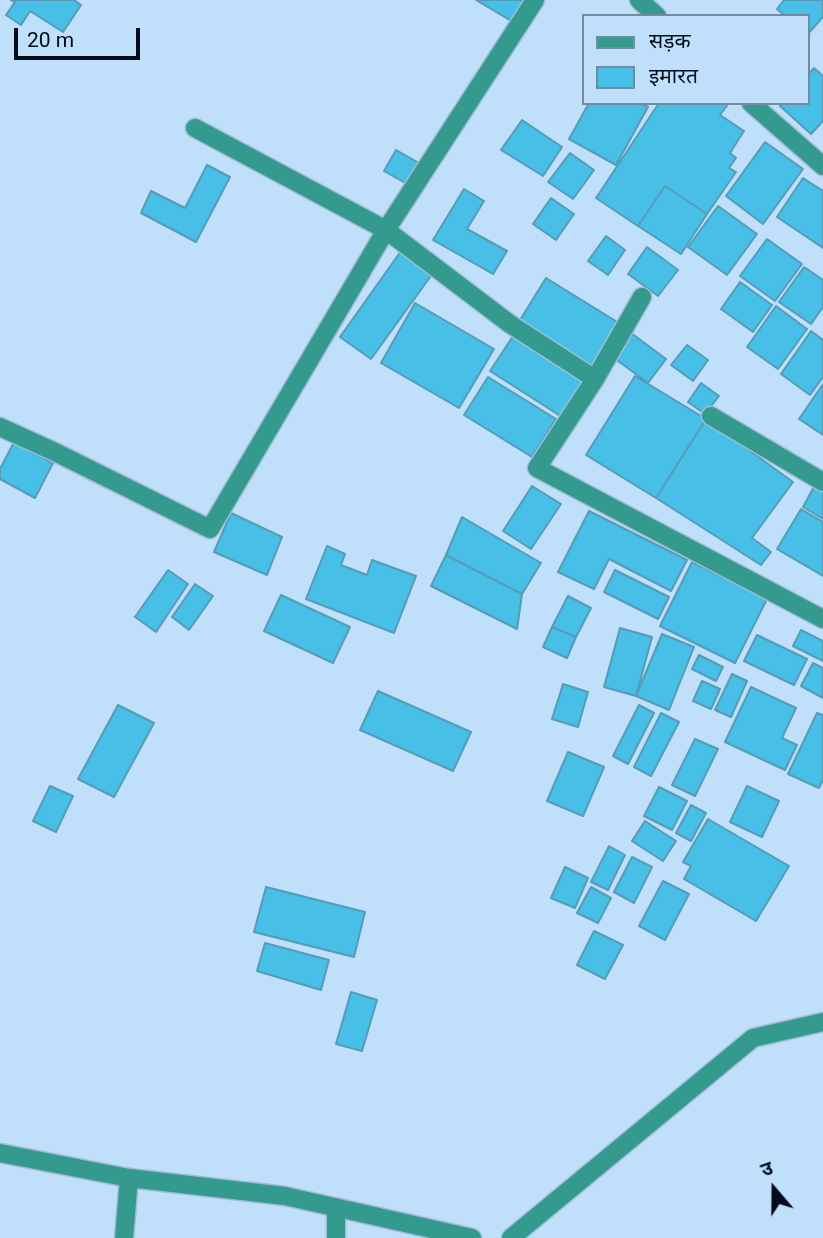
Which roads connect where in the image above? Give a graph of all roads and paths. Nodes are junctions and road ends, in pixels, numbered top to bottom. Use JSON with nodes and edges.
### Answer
{"nodes":[{"id":1,"x":536,"y":0,"type":"edge"},
{"id":2,"x":639,"y":0,"type":"edge"},
{"id":3,"x":654,"y":14,"type":"edge"},
{"id":4,"x":753,"y":105,"type":"edge"},
{"id":5,"x":195,"y":128,"type":"dead end"},
{"id":6,"x":823,"y":166,"type":"edge"},
{"id":7,"x":387,"y":230,"type":"junction"},
{"id":8,"x":642,"y":297,"type":"dead end"},
{"id":9,"x":596,"y":379,"type":"junction"},
{"id":10,"x":711,"y":416,"type":"dead end"},
{"id":11,"x":0,"y":427,"type":"edge"},
{"id":12,"x":823,"y":482,"type":"edge"},
{"id":13,"x":823,"y":619,"type":"edge"},
{"id":14,"x":823,"y":1022,"type":"edge"},
{"id":15,"x":0,"y":1153,"type":"edge"},
{"id":16,"x":129,"y":1178,"type":"junction"},
{"id":17,"x":337,"y":1208,"type":"junction"},
{"id":18,"x":124,"y":1238,"type":"edge"},
{"id":19,"x":336,"y":1238,"type":"edge"},
{"id":20,"x":472,"y":1238,"type":"edge"},
{"id":21,"x":511,"y":1238,"type":"edge"}],
"edges":[{"from":1,"to":7,"type":"street"},
{"from":2,"to":3,"type":"street"},
{"from":4,"to":6,"type":"street"},
{"from":5,"to":7,"type":"street"},
{"from":7,"to":9,"type":"street"},
{"from":7,"to":11,"type":"street"},
{"from":8,"to":9,"type":"street"},
{"from":9,"to":13,"type":"street"},
{"from":10,"to":12,"type":"street"},
{"from":14,"to":21,"type":"street"},
{"from":15,"to":16,"type":"street"},
{"from":16,"to":17,"type":"street"},
{"from":16,"to":18,"type":"street"},
{"from":17,"to":19,"type":"street"},
{"from":17,"to":20,"type":"street"}]}
